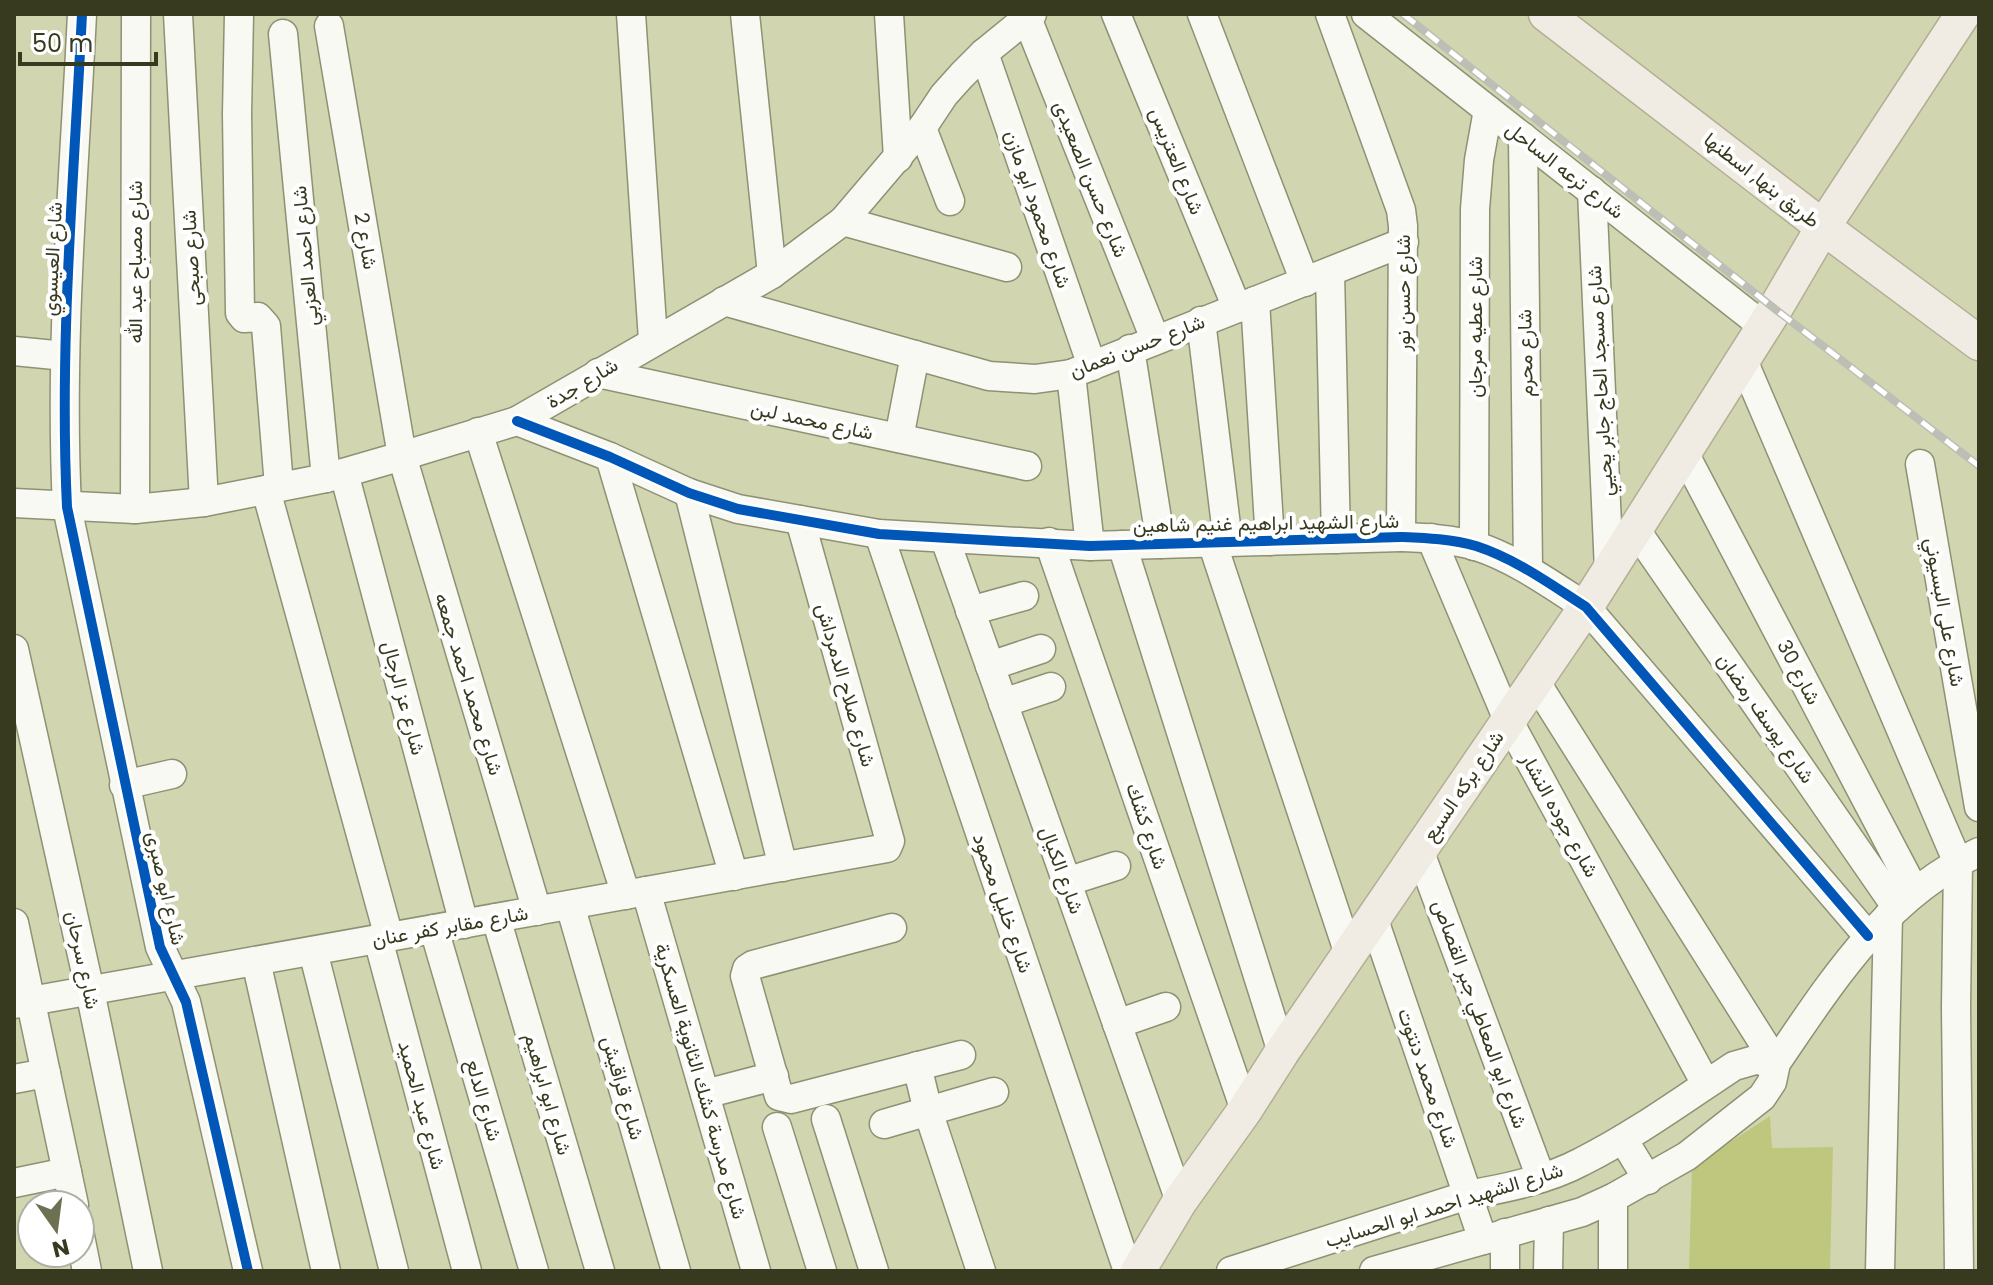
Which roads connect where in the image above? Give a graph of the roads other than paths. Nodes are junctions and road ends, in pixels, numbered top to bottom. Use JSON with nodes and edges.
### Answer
{"nodes":[{"id":1,"x":82,"y":14,"type":"edge"},
{"id":2,"x":136,"y":14,"type":"edge"},
{"id":3,"x":178,"y":14,"type":"edge"},
{"id":4,"x":239,"y":14,"type":"edge"},
{"id":5,"x":631,"y":14,"type":"edge"},
{"id":6,"x":745,"y":14,"type":"edge"},
{"id":7,"x":889,"y":14,"type":"edge"},
{"id":8,"x":1116,"y":14,"type":"edge"},
{"id":9,"x":1202,"y":14,"type":"edge"},
{"id":10,"x":1330,"y":14,"type":"edge"},
{"id":11,"x":1366,"y":14,"type":"edge"},
{"id":12,"x":1546,"y":14,"type":"edge"},
{"id":13,"x":1963,"y":14,"type":"edge"},
{"id":14,"x":1030,"y":16,"type":"edge"},
{"id":15,"x":329,"y":26,"type":"dead end"},
{"id":16,"x":283,"y":34,"type":"dead end"},
{"id":17,"x":984,"y":53,"type":"junction"},
{"id":18,"x":1488,"y":110,"type":"junction"},
{"id":19,"x":922,"y":128,"type":"junction"},
{"id":20,"x":1523,"y":137,"type":"junction"},
{"id":21,"x":898,"y":158,"type":"junction"},
{"id":22,"x":1592,"y":191,"type":"junction"},
{"id":23,"x":950,"y":201,"type":"dead end"},
{"id":24,"x":843,"y":221,"type":"junction"},
{"id":25,"x":1818,"y":236,"type":"junction"},
{"id":26,"x":1404,"y":242,"type":"junction"},
{"id":27,"x":1007,"y":267,"type":"dead end"},
{"id":28,"x":772,"y":274,"type":"junction"},
{"id":29,"x":1317,"y":277,"type":"junction"},
{"id":30,"x":724,"y":301,"type":"junction"},
{"id":31,"x":1246,"y":304,"type":"junction"},
{"id":32,"x":1201,"y":321,"type":"junction"},
{"id":33,"x":1763,"y":326,"type":"junction"},
{"id":34,"x":653,"y":340,"type":"junction"},
{"id":35,"x":1979,"y":343,"type":"edge"},
{"id":36,"x":1142,"y":344,"type":"junction"},
{"id":37,"x":14,"y":351,"type":"edge"},
{"id":38,"x":915,"y":355,"type":"junction"},
{"id":39,"x":65,"y":356,"type":"junction"},
{"id":40,"x":1742,"y":358,"type":"junction"},
{"id":41,"x":1082,"y":370,"type":"junction"},
{"id":42,"x":598,"y":373,"type":"junction"},
{"id":43,"x":517,"y":421,"type":"junction"},
{"id":44,"x":478,"y":432,"type":"junction"},
{"id":45,"x":899,"y":438,"type":"junction"},
{"id":46,"x":1683,"y":451,"type":"junction"},
{"id":47,"x":402,"y":456,"type":"junction"},
{"id":48,"x":610,"y":457,"type":"junction"},
{"id":49,"x":1920,"y":464,"type":"dead end"},
{"id":50,"x":1027,"y":466,"type":"dead end"},
{"id":51,"x":335,"y":476,"type":"junction"},
{"id":52,"x":273,"y":488,"type":"junction"},
{"id":53,"x":689,"y":493,"type":"junction"},
{"id":54,"x":204,"y":502,"type":"junction"},
{"id":55,"x":14,"y":503,"type":"edge"},
{"id":56,"x":67,"y":507,"type":"junction"},
{"id":57,"x":135,"y":509,"type":"junction"},
{"id":58,"x":800,"y":520,"type":"junction"},
{"id":59,"x":1635,"y":529,"type":"junction"},
{"id":60,"x":879,"y":534,"type":"junction"},
{"id":61,"x":1401,"y":537,"type":"junction"},
{"id":62,"x":1431,"y":538,"type":"junction"},
{"id":63,"x":945,"y":539,"type":"junction"},
{"id":64,"x":1336,"y":539,"type":"junction"},
{"id":65,"x":1270,"y":541,"type":"junction"},
{"id":66,"x":1049,"y":542,"type":"junction"},
{"id":67,"x":1220,"y":542,"type":"junction"},
{"id":68,"x":1161,"y":544,"type":"junction"},
{"id":69,"x":1122,"y":545,"type":"junction"},
{"id":70,"x":1090,"y":546,"type":"junction"},
{"id":71,"x":1474,"y":546,"type":"junction"},
{"id":72,"x":1528,"y":569,"type":"junction"},
{"id":73,"x":1609,"y":570,"type":"junction"},
{"id":74,"x":1024,"y":596,"type":"dead end"},
{"id":75,"x":1586,"y":607,"type":"junction"},
{"id":76,"x":970,"y":611,"type":"junction"},
{"id":77,"x":14,"y":649,"type":"edge"},
{"id":78,"x":1041,"y":649,"type":"dead end"},
{"id":79,"x":990,"y":666,"type":"junction"},
{"id":80,"x":1535,"y":681,"type":"junction"},
{"id":81,"x":1051,"y":687,"type":"dead end"},
{"id":82,"x":1003,"y":703,"type":"junction"},
{"id":83,"x":1508,"y":720,"type":"junction"},
{"id":84,"x":172,"y":774,"type":"dead end"},
{"id":85,"x":124,"y":785,"type":"junction"},
{"id":86,"x":1979,"y":807,"type":"edge"},
{"id":87,"x":887,"y":848,"type":"joint"},
{"id":88,"x":1419,"y":850,"type":"junction"},
{"id":89,"x":1968,"y":858,"type":"edge"},
{"id":90,"x":1116,"y":866,"type":"dead end"},
{"id":91,"x":783,"y":867,"type":"junction"},
{"id":92,"x":734,"y":876,"type":"junction"},
{"id":93,"x":1066,"y":882,"type":"junction"},
{"id":94,"x":636,"y":893,"type":"junction"},
{"id":95,"x":570,"y":905,"type":"junction"},
{"id":96,"x":1900,"y":905,"type":"junction"},
{"id":97,"x":537,"y":911,"type":"junction"},
{"id":98,"x":1373,"y":917,"type":"junction"},
{"id":99,"x":496,"y":918,"type":"junction"},
{"id":100,"x":14,"y":923,"type":"edge"},
{"id":101,"x":464,"y":924,"type":"junction"},
{"id":102,"x":892,"y":928,"type":"dead end"},
{"id":103,"x":434,"y":929,"type":"junction"},
{"id":104,"x":1868,"y":936,"type":"junction"},
{"id":105,"x":383,"y":938,"type":"junction"},
{"id":106,"x":313,"y":951,"type":"junction"},
{"id":107,"x":1349,"y":954,"type":"junction"},
{"id":108,"x":256,"y":961,"type":"junction"},
{"id":109,"x":172,"y":975,"type":"junction"},
{"id":110,"x":90,"y":991,"type":"junction"},
{"id":111,"x":23,"y":1002,"type":"edge"},
{"id":112,"x":1166,"y":1007,"type":"dead end"},
{"id":113,"x":1117,"y":1024,"type":"junction"},
{"id":114,"x":1282,"y":1052,"type":"junction"},
{"id":115,"x":961,"y":1055,"type":"dead end"},
{"id":116,"x":1776,"y":1063,"type":"junction"},
{"id":117,"x":917,"y":1066,"type":"junction"},
{"id":118,"x":46,"y":1073,"type":"junction"},
{"id":119,"x":774,"y":1076,"type":"junction"},
{"id":120,"x":14,"y":1079,"type":"edge"},
{"id":121,"x":1706,"y":1084,"type":"junction"},
{"id":122,"x":994,"y":1092,"type":"dead end"},
{"id":123,"x":705,"y":1094,"type":"junction"},
{"id":124,"x":1245,"y":1110,"type":"junction"},
{"id":125,"x":928,"y":1111,"type":"junction"},
{"id":126,"x":826,"y":1119,"type":"dead end"},
{"id":127,"x":884,"y":1124,"type":"dead end"},
{"id":128,"x":777,"y":1127,"type":"dead end"},
{"id":129,"x":1623,"y":1139,"type":"junction"},
{"id":130,"x":1579,"y":1164,"type":"junction"},
{"id":131,"x":67,"y":1172,"type":"junction"},
{"id":132,"x":1541,"y":1178,"type":"junction"},
{"id":133,"x":1648,"y":1180,"type":"junction"},
{"id":134,"x":14,"y":1183,"type":"edge"},
{"id":135,"x":71,"y":1189,"type":"edge"},
{"id":136,"x":1468,"y":1195,"type":"junction"},
{"id":137,"x":1180,"y":1201,"type":"junction"},
{"id":138,"x":1605,"y":1202,"type":"junction"},
{"id":139,"x":1549,"y":1221,"type":"junction"},
{"id":140,"x":1372,"y":1226,"type":"junction"},
{"id":141,"x":1494,"y":1236,"type":"junction"},
{"id":142,"x":1282,"y":1263,"type":"edge"},
{"id":143,"x":1395,"y":1268,"type":"edge"},
{"id":144,"x":148,"y":1271,"type":"edge"},
{"id":145,"x":248,"y":1271,"type":"edge"},
{"id":146,"x":326,"y":1271,"type":"edge"},
{"id":147,"x":394,"y":1271,"type":"edge"},
{"id":148,"x":467,"y":1271,"type":"edge"},
{"id":149,"x":534,"y":1271,"type":"edge"},
{"id":150,"x":600,"y":1271,"type":"edge"},
{"id":151,"x":676,"y":1271,"type":"edge"},
{"id":152,"x":756,"y":1271,"type":"edge"},
{"id":153,"x":822,"y":1271,"type":"edge"},
{"id":154,"x":874,"y":1271,"type":"edge"},
{"id":155,"x":981,"y":1271,"type":"edge"},
{"id":156,"x":1128,"y":1271,"type":"edge"},
{"id":157,"x":1138,"y":1271,"type":"edge"},
{"id":158,"x":1231,"y":1271,"type":"edge"},
{"id":159,"x":1505,"y":1271,"type":"edge"},
{"id":160,"x":1548,"y":1271,"type":"edge"},
{"id":161,"x":1613,"y":1271,"type":"edge"},
{"id":162,"x":1880,"y":1271,"type":"edge"},
{"id":163,"x":1959,"y":1271,"type":"edge"}],
"edges":[{"from":1,"to":39,"type":"street","name":"شارع العيسوي"},
{"from":2,"to":57,"type":"street","name":"شارع مصباح عبد الله"},
{"from":3,"to":54,"type":"street","name":"شارع صبحى"},
{"from":4,"to":52,"type":"street","name":"شارع عبد الحميد"},
{"from":5,"to":34,"type":"street"},
{"from":6,"to":28,"type":"street"},
{"from":7,"to":21,"type":"street"},
{"from":8,"to":31,"type":"street","name":"شارع العتريس"},
{"from":9,"to":29,"type":"street"},
{"from":10,"to":26,"type":"street","name":"شارع حسن نور"},
{"from":11,"to":18,"type":"street","name":"شارع ترعه الساحل"},
{"from":12,"to":25,"type":"main road","name":"طريق بنها, اسطنها"},
{"from":13,"to":25,"type":"main road","name":"شارع بركه السبع"},
{"from":14,"to":17,"type":"street","name":"شارع جدة"},
{"from":14,"to":36,"type":"street","name":"شارع حسن الصعيدى"},
{"from":15,"to":47,"type":"street","name":"شارع 2"},
{"from":16,"to":51,"type":"street","name":"شارع احمد العزبي"},
{"from":17,"to":19,"type":"street","name":"شارع جدة"},
{"from":17,"to":41,"type":"street","name":"شارع محمود ابو مازن"},
{"from":18,"to":20,"type":"street","name":"شارع ترعه الساحل"},
{"from":18,"to":71,"type":"street","name":"شارع عطيه مرجان"},
{"from":19,"to":21,"type":"street","name":"شارع جدة"},
{"from":19,"to":23,"type":"street"},
{"from":20,"to":22,"type":"street","name":"شارع ترعه الساحل"},
{"from":20,"to":72,"type":"street","name":"شارع محرم"},
{"from":21,"to":24,"type":"street","name":"شارع جدة"},
{"from":22,"to":33,"type":"street","name":"شارع ترعه الساحل"},
{"from":22,"to":73,"type":"street","name":"شارع مسجد الحاج جابر يحيي"},
{"from":24,"to":27,"type":"street"},
{"from":24,"to":28,"type":"street","name":"شارع جدة"},
{"from":25,"to":33,"type":"main road","name":"شارع بركه السبع"},
{"from":25,"to":35,"type":"main road","name":"طريق بنها, اسطنها"},
{"from":26,"to":29,"type":"street","name":"شارع حسن نعمان"},
{"from":26,"to":61,"type":"street","name":"شارع حسن نور"},
{"from":28,"to":30,"type":"street","name":"شارع جدة"},
{"from":29,"to":31,"type":"street","name":"شارع حسن نعمان"},
{"from":29,"to":64,"type":"street"},
{"from":30,"to":34,"type":"street","name":"شارع جدة"},
{"from":30,"to":38,"type":"street","name":"شارع حسن نعمان"},
{"from":31,"to":32,"type":"street","name":"شارع حسن نعمان"},
{"from":31,"to":65,"type":"street","name":"شارع العتريس"},
{"from":32,"to":36,"type":"street","name":"شارع حسن نعمان"},
{"from":32,"to":67,"type":"street"},
{"from":33,"to":40,"type":"main road","name":"شارع بركه السبع"},
{"from":34,"to":42,"type":"street","name":"شارع جدة"},
{"from":36,"to":41,"type":"street","name":"شارع حسن نعمان"},
{"from":36,"to":68,"type":"street","name":"شارع حسن الصعيدى"},
{"from":37,"to":39,"type":"street"},
{"from":38,"to":41,"type":"street","name":"شارع حسن نعمان"},
{"from":38,"to":45,"type":"street"},
{"from":39,"to":56,"type":"street","name":"شارع العيسوي"},
{"from":40,"to":46,"type":"main road","name":"شارع بركه السبع"},
{"from":40,"to":89,"type":"street"},
{"from":41,"to":70,"type":"street","name":"شارع محمود ابو مازن"},
{"from":42,"to":43,"type":"street","name":"شارع جدة"},
{"from":42,"to":45,"type":"street","name":"شارع محمد لبن"},
{"from":43,"to":44,"type":"street","name":"شارع جدة"},
{"from":43,"to":48,"type":"street","name":"شارع الشهيد ابراهيم غنيم شاهين"},
{"from":44,"to":47,"type":"street","name":"شارع جدة"},
{"from":44,"to":94,"type":"street","name":"شارع مدرسة كشك الثانوية العسكرية"},
{"from":45,"to":50,"type":"street","name":"شارع محمد لبن"},
{"from":46,"to":59,"type":"main road","name":"شارع بركه السبع"},
{"from":46,"to":96,"type":"street","name":"شارع 30"},
{"from":47,"to":51,"type":"street","name":"شارع جدة"},
{"from":47,"to":97,"type":"street","name":"شارع محمد احمد جمعه"},
{"from":48,"to":53,"type":"street","name":"شارع الشهيد ابراهيم غنيم شاهين"},
{"from":48,"to":92,"type":"street"},
{"from":49,"to":86,"type":"street","name":"شارع على البسيوني"},
{"from":51,"to":52,"type":"street","name":"شارع جدة"},
{"from":51,"to":101,"type":"street","name":"شارع عز الرجال"},
{"from":52,"to":54,"type":"street","name":"شارع جدة"},
{"from":52,"to":105,"type":"street","name":"شارع عبد الحميد"},
{"from":53,"to":58,"type":"street","name":"شارع الشهيد ابراهيم غنيم شاهين"},
{"from":53,"to":91,"type":"street"},
{"from":54,"to":57,"type":"street","name":"شارع جدة"},
{"from":55,"to":56,"type":"street","name":"شارع جدة"},
{"from":56,"to":57,"type":"street","name":"شارع جدة"},
{"from":56,"to":85,"type":"street","name":"شارع ابو صبرى"},
{"from":58,"to":60,"type":"street","name":"شارع الشهيد ابراهيم غنيم شاهين"},
{"from":58,"to":87,"type":"street","name":"شارع صلاح الدمرداش"},
{"from":59,"to":73,"type":"main road","name":"شارع بركه السبع"},
{"from":59,"to":96,"type":"street","name":"شارع يوسف رمضان"},
{"from":60,"to":63,"type":"street","name":"شارع الشهيد ابراهيم غنيم شاهين"},
{"from":60,"to":156,"type":"street","name":"شارع خليل محمود"},
{"from":61,"to":62,"type":"street","name":"شارع الشهيد ابراهيم غنيم شاهين"},
{"from":61,"to":64,"type":"street","name":"شارع الشهيد ابراهيم غنيم شاهين"},
{"from":62,"to":71,"type":"street","name":"شارع الشهيد ابراهيم غنيم شاهين"},
{"from":62,"to":83,"type":"street","name":"شارع جوده النشار"},
{"from":63,"to":66,"type":"street","name":"شارع الشهيد ابراهيم غنيم شاهين"},
{"from":63,"to":76,"type":"street","name":"شارع الكيال"},
{"from":64,"to":65,"type":"street","name":"شارع الشهيد ابراهيم غنيم شاهين"},
{"from":65,"to":67,"type":"street","name":"شارع الشهيد ابراهيم غنيم شاهين"},
{"from":66,"to":70,"type":"street","name":"شارع الشهيد ابراهيم غنيم شاهين"},
{"from":66,"to":124,"type":"street","name":"شارع كشك"},
{"from":67,"to":68,"type":"street","name":"شارع الشهيد ابراهيم غنيم شاهين"},
{"from":67,"to":107,"type":"street"},
{"from":68,"to":69,"type":"street","name":"شارع الشهيد ابراهيم غنيم شاهين"},
{"from":69,"to":70,"type":"street","name":"شارع الشهيد ابراهيم غنيم شاهين"},
{"from":69,"to":114,"type":"street"},
{"from":71,"to":72,"type":"street","name":"شارع الشهيد ابراهيم غنيم شاهين"},
{"from":72,"to":75,"type":"street","name":"شارع الشهيد ابراهيم غنيم شاهين"},
{"from":73,"to":75,"type":"main road","name":"شارع بركه السبع"},
{"from":74,"to":76,"type":"street"},
{"from":75,"to":80,"type":"main road","name":"شارع بركه السبع"},
{"from":75,"to":104,"type":"street","name":"شارع الشهيد ابراهيم غنيم شاهين"},
{"from":76,"to":79,"type":"street","name":"شارع الكيال"},
{"from":77,"to":110,"type":"street","name":"شارع سرحان"},
{"from":78,"to":79,"type":"street"},
{"from":79,"to":82,"type":"street","name":"شارع الكيال"},
{"from":80,"to":83,"type":"main road","name":"شارع بركه السبع"},
{"from":80,"to":116,"type":"street"},
{"from":81,"to":82,"type":"street"},
{"from":82,"to":93,"type":"street","name":"شارع الكيال"},
{"from":83,"to":88,"type":"main road","name":"شارع بركه السبع"},
{"from":83,"to":121,"type":"street","name":"شارع جوده النشار"},
{"from":84,"to":85,"type":"street"},
{"from":85,"to":109,"type":"street","name":"شارع ابو صبرى"},
{"from":87,"to":91,"type":"street","name":"شارع مقابر كفر عنان"},
{"from":88,"to":98,"type":"main road","name":"شارع بركه السبع"},
{"from":88,"to":132,"type":"street","name":"شارع ابو المعاطي جبر القصاص"},
{"from":89,"to":96,"type":"street"},
{"from":89,"to":163,"type":"street"},
{"from":90,"to":93,"type":"street"},
{"from":91,"to":92,"type":"street","name":"شارع مقابر كفر عنان"},
{"from":92,"to":94,"type":"street","name":"شارع مقابر كفر عنان"},
{"from":93,"to":113,"type":"street","name":"شارع الكيال"},
{"from":94,"to":95,"type":"street","name":"شارع مقابر كفر عنان"},
{"from":94,"to":123,"type":"street","name":"شارع مدرسة كشك الثانوية العسكرية"},
{"from":95,"to":97,"type":"street","name":"شارع مقابر كفر عنان"},
{"from":95,"to":151,"type":"street","name":"شارع قراقيش"},
{"from":96,"to":104,"type":"street"},
{"from":96,"to":162,"type":"street"},
{"from":97,"to":99,"type":"street","name":"شارع مقابر كفر عنان"},
{"from":98,"to":107,"type":"main road","name":"شارع بركه السبع"},
{"from":98,"to":136,"type":"street","name":"شارع محمد دنتوت"},
{"from":99,"to":101,"type":"street","name":"شارع مقابر كفر عنان"},
{"from":99,"to":150,"type":"street","name":"شارع ابو ابراهيم"},
{"from":100,"to":111,"type":"street"},
{"from":101,"to":103,"type":"street","name":"شارع مقابر كفر عنان"},
{"from":102,"to":119,"type":"street"},
{"from":103,"to":105,"type":"street","name":"شارع مقابر كفر عنان"},
{"from":103,"to":149,"type":"street","name":"شارع الدلع"},
{"from":104,"to":116,"type":"street"},
{"from":105,"to":106,"type":"street","name":"شارع مقابر كفر عنان"},
{"from":105,"to":148,"type":"street","name":"شارع عبد الحميد"},
{"from":106,"to":108,"type":"street","name":"شارع مقابر كفر عنان"},
{"from":106,"to":147,"type":"street"},
{"from":107,"to":114,"type":"main road","name":"شارع بركه السبع"},
{"from":108,"to":109,"type":"street","name":"شارع مقابر كفر عنان"},
{"from":108,"to":146,"type":"street"},
{"from":109,"to":110,"type":"street","name":"شارع مقابر كفر عنان"},
{"from":109,"to":145,"type":"street","name":"شارع ابو صبرى"},
{"from":110,"to":111,"type":"street","name":"شارع مقابر كفر عنان"},
{"from":110,"to":144,"type":"street","name":"شارع سرحان"},
{"from":111,"to":118,"type":"street"},
{"from":112,"to":113,"type":"street"},
{"from":113,"to":137,"type":"street","name":"شارع الكيال"},
{"from":114,"to":124,"type":"main road","name":"شارع بركه السبع"},
{"from":115,"to":117,"type":"street"},
{"from":116,"to":121,"type":"street","name":"شارع الشهيد احمد ابو الحسايب"},
{"from":116,"to":133,"type":"street"},
{"from":117,"to":119,"type":"street"},
{"from":117,"to":125,"type":"street"},
{"from":118,"to":120,"type":"street"},
{"from":118,"to":131,"type":"street"},
{"from":119,"to":123,"type":"street"},
{"from":121,"to":129,"type":"street","name":"شارع الشهيد احمد ابو الحسايب"},
{"from":122,"to":125,"type":"street"},
{"from":123,"to":152,"type":"street","name":"شارع مدرسة كشك الثانوية العسكرية"},
{"from":124,"to":137,"type":"main road","name":"شارع بركه السبع"},
{"from":125,"to":127,"type":"street"},
{"from":125,"to":155,"type":"street"},
{"from":126,"to":154,"type":"street"},
{"from":128,"to":153,"type":"street"},
{"from":129,"to":130,"type":"street","name":"شارع الشهيد احمد ابو الحسايب"},
{"from":129,"to":133,"type":"street"},
{"from":130,"to":132,"type":"street","name":"شارع الشهيد احمد ابو الحسايب"},
{"from":130,"to":138,"type":"street"},
{"from":131,"to":134,"type":"street"},
{"from":131,"to":135,"type":"street"},
{"from":132,"to":136,"type":"street","name":"شارع الشهيد احمد ابو الحسايب"},
{"from":133,"to":138,"type":"street"},
{"from":136,"to":140,"type":"street","name":"شارع الشهيد احمد ابو الحسايب"},
{"from":136,"to":141,"type":"street","name":"شارع محمد دنتوت"},
{"from":137,"to":157,"type":"main road","name":"شارع بركه السبع"},
{"from":138,"to":139,"type":"street"},
{"from":138,"to":161,"type":"street"},
{"from":139,"to":141,"type":"street"},
{"from":139,"to":160,"type":"street"},
{"from":140,"to":142,"type":"street","name":"شارع الشهيد احمد ابو الحسايب"},
{"from":140,"to":143,"type":"street"},
{"from":141,"to":143,"type":"street"},
{"from":141,"to":159,"type":"street","name":"شارع محمد دنتوت"},
{"from":142,"to":158,"type":"street","name":"شارع الشهيد احمد ابو الحسايب"}]}
